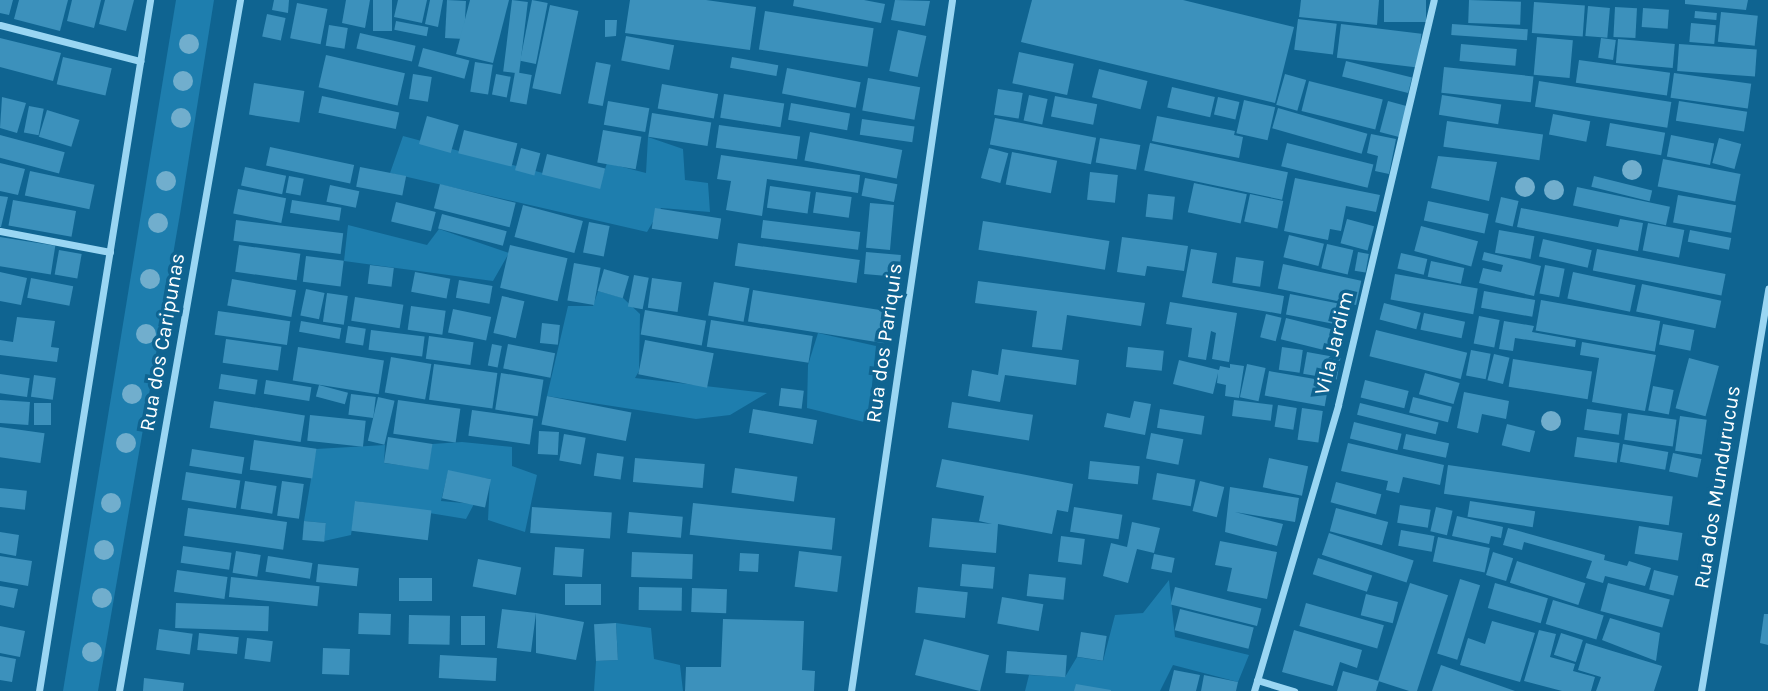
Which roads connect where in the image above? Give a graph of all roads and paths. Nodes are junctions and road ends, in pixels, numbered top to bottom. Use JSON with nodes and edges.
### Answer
{"nodes":[{"id":1,"x":150,"y":0,"type":"edge"},
{"id":2,"x":240,"y":0,"type":"edge"},
{"id":3,"x":952,"y":0,"type":"edge"},
{"id":4,"x":1434,"y":0,"type":"edge"},
{"id":5,"x":0,"y":26,"type":"edge"},
{"id":6,"x":140,"y":61,"type":"junction"},
{"id":7,"x":0,"y":231,"type":"edge"},
{"id":8,"x":110,"y":252,"type":"junction"},
{"id":9,"x":1768,"y":289,"type":"edge"},
{"id":10,"x":1257,"y":680,"type":"junction"},
{"id":11,"x":39,"y":691,"type":"edge"},
{"id":12,"x":119,"y":691,"type":"edge"},
{"id":13,"x":851,"y":691,"type":"edge"},
{"id":14,"x":1254,"y":691,"type":"edge"},
{"id":15,"x":1294,"y":691,"type":"edge"},
{"id":16,"x":1701,"y":691,"type":"edge"}],
"edges":[{"from":1,"to":6,"type":"street"},
{"from":2,"to":12,"type":"street","name":"Rua dos Caripunas"},
{"from":3,"to":13,"type":"street","name":"Rua dos Pariquis"},
{"from":4,"to":10,"type":"street","name":"Vila Jardim"},
{"from":5,"to":6,"type":"street"},
{"from":6,"to":8,"type":"street"},
{"from":7,"to":8,"type":"street"},
{"from":8,"to":11,"type":"street"},
{"from":9,"to":16,"type":"street","name":"Rua dos Mundurucus"},
{"from":10,"to":14,"type":"street","name":"Vila Jardim"},
{"from":10,"to":15,"type":"street"}]}
